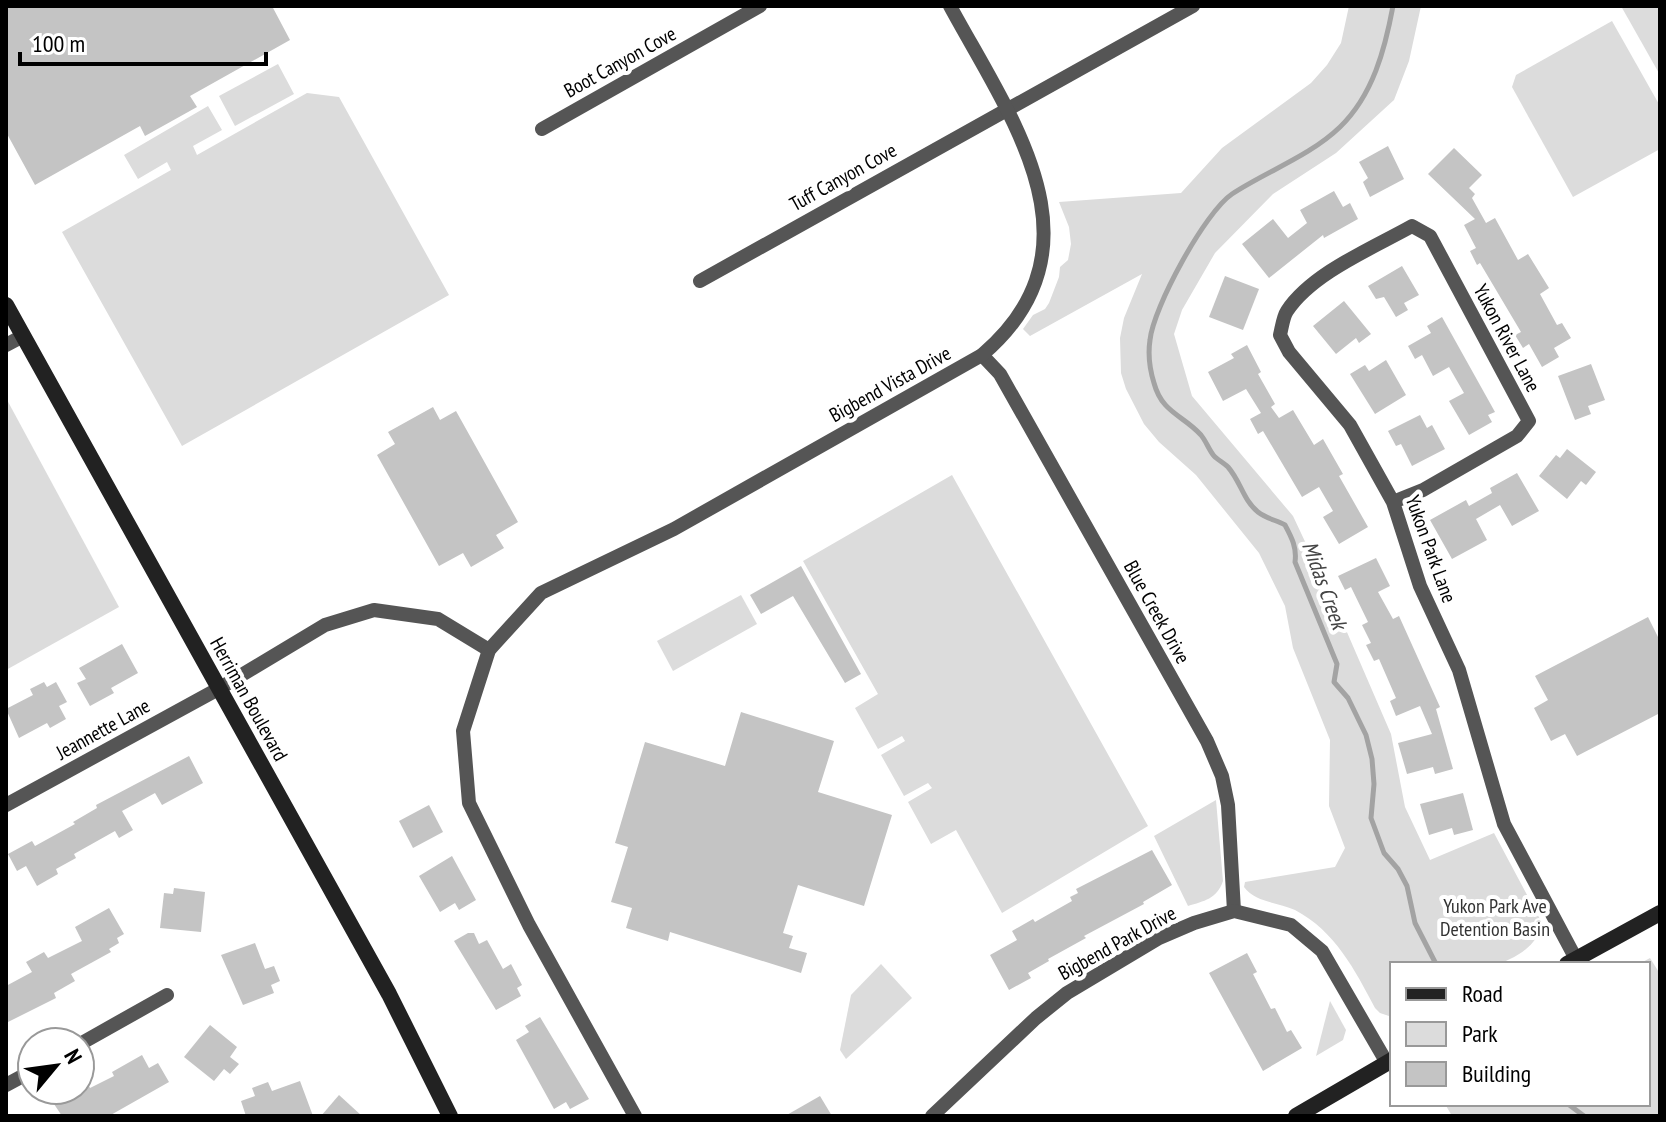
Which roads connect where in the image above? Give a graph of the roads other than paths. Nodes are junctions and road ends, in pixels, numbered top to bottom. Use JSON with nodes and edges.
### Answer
{"nodes":[{"id":1,"x":760,"y":6,"type":"edge"},
{"id":2,"x":950,"y":6,"type":"edge"},
{"id":3,"x":1193,"y":6,"type":"edge"},
{"id":4,"x":1006,"y":109,"type":"junction"},
{"id":5,"x":542,"y":129,"type":"dead end"},
{"id":6,"x":1412,"y":226,"type":"joint"},
{"id":7,"x":700,"y":281,"type":"dead end"},
{"id":8,"x":6,"y":305,"type":"edge"},
{"id":9,"x":23,"y":336,"type":"junction"},
{"id":10,"x":6,"y":345,"type":"edge"},
{"id":11,"x":982,"y":355,"type":"junction"},
{"id":12,"x":1393,"y":502,"type":"junction"},
{"id":13,"x":489,"y":650,"type":"junction"},
{"id":14,"x":220,"y":688,"type":"junction"},
{"id":15,"x":6,"y":805,"type":"edge"},
{"id":16,"x":1234,"y":911,"type":"junction"},
{"id":17,"x":1660,"y":913,"type":"edge"},
{"id":18,"x":1571,"y":962,"type":"edge"},
{"id":19,"x":167,"y":995,"type":"dead end"},
{"id":20,"x":96,"y":1035,"type":"edge"},
{"id":21,"x":1389,"y":1062,"type":"edge"},
{"id":22,"x":450,"y":1116,"type":"edge"},
{"id":23,"x":635,"y":1116,"type":"edge"},
{"id":24,"x":932,"y":1116,"type":"edge"},
{"id":25,"x":1296,"y":1116,"type":"edge"}],
"edges":[{"from":1,"to":5,"type":"street","name":"Boot Canyon Cove"},
{"from":2,"to":4,"type":"street","name":"Bigbend Vista Drive"},
{"from":3,"to":4,"type":"street","name":"Tuff Canyon Cove"},
{"from":4,"to":7,"type":"street","name":"Tuff Canyon Cove"},
{"from":4,"to":11,"type":"street","name":"Bigbend Vista Drive"},
{"from":6,"to":12,"type":"street","name":"Yukon Park Lane"},
{"from":6,"to":12,"type":"street","name":"Yukon River Lane"},
{"from":8,"to":9,"type":"main road","name":"Herriman Boulevard"},
{"from":9,"to":10,"type":"street"},
{"from":9,"to":14,"type":"main road","name":"Herriman Boulevard"},
{"from":11,"to":13,"type":"street","name":"Bigbend Vista Drive"},
{"from":11,"to":16,"type":"street","name":"Blue Creek Drive"},
{"from":12,"to":18,"type":"street","name":"Yukon Park Lane"},
{"from":13,"to":14,"type":"street","name":"Jeannette Lane"},
{"from":13,"to":23,"type":"street"},
{"from":14,"to":15,"type":"street","name":"Jeannette Lane"},
{"from":14,"to":22,"type":"main road","name":"Herriman Boulevard"},
{"from":16,"to":21,"type":"street"},
{"from":16,"to":24,"type":"street","name":"Bigbend Park Drive"},
{"from":17,"to":18,"type":"main road"},
{"from":19,"to":20,"type":"street"},
{"from":21,"to":25,"type":"main road"}]}
